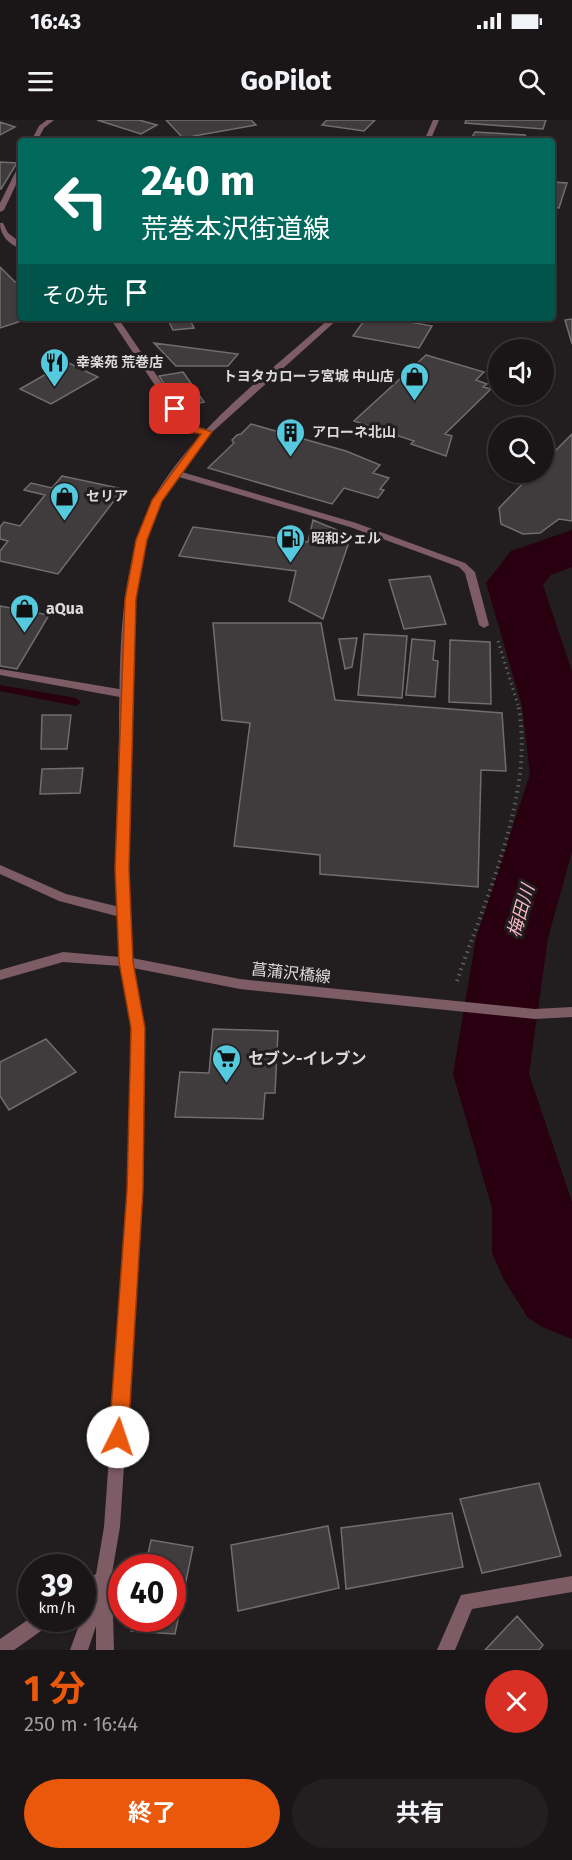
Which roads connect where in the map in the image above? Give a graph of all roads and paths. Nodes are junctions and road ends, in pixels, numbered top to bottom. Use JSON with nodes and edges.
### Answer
{"nodes":[{"id":1,"x":51,"y":120,"type":"edge"},
{"id":2,"x":436,"y":120,"type":"edge"},
{"id":3,"x":36,"y":138,"type":"edge"},
{"id":4,"x":428,"y":138,"type":"edge"},
{"id":5,"x":18,"y":173,"type":"edge"},
{"id":6,"x":0,"y":210,"type":"edge"},
{"id":7,"x":0,"y":225,"type":"edge"},
{"id":8,"x":18,"y":244,"type":"edge"},
{"id":9,"x":116,"y":321,"type":"edge"},
{"id":10,"x":332,"y":321,"type":"edge"},
{"id":11,"x":207,"y":432,"type":"junction"},
{"id":12,"x":175,"y":473,"type":"junction"},
{"id":13,"x":484,"y":625,"type":"joint"},
{"id":14,"x":0,"y":672,"type":"edge"},
{"id":15,"x":125,"y":694,"type":"junction"},
{"id":16,"x":0,"y":869,"type":"edge"},
{"id":17,"x":124,"y":913,"type":"junction"},
{"id":18,"x":126,"y":962,"type":"junction"},
{"id":19,"x":0,"y":975,"type":"edge"},
{"id":20,"x":455,"y":985,"type":"dead end"},
{"id":21,"x":572,"y":1012,"type":"edge"},
{"id":22,"x":104,"y":1579,"type":"junction"},
{"id":23,"x":96,"y":1584,"type":"edge"},
{"id":24,"x":572,"y":1584,"type":"edge"},
{"id":25,"x":25,"y":1632,"type":"edge"},
{"id":26,"x":0,"y":1649,"type":"edge"},
{"id":27,"x":79,"y":1650,"type":"edge"},
{"id":28,"x":105,"y":1650,"type":"edge"},
{"id":29,"x":446,"y":1650,"type":"edge"}],
"edges":[{"from":1,"to":3,"type":"street"},
{"from":2,"to":4,"type":"street"},
{"from":5,"to":6,"type":"street"},
{"from":7,"to":8,"type":"street"},
{"from":9,"to":11,"type":"street"},
{"from":10,"to":11,"type":"street"},
{"from":11,"to":12,"type":"street"},
{"from":12,"to":13,"type":"street"},
{"from":12,"to":15,"type":"street"},
{"from":13,"to":20,"type":"path"},
{"from":14,"to":15,"type":"street"},
{"from":15,"to":17,"type":"street"},
{"from":16,"to":17,"type":"street"},
{"from":17,"to":18,"type":"street"},
{"from":18,"to":19,"type":"street","name":"菖蒲沢橋線"},
{"from":18,"to":21,"type":"street","name":"菖蒲沢橋線"},
{"from":18,"to":22,"type":"street"},
{"from":22,"to":23,"type":"street"},
{"from":22,"to":27,"type":"street"},
{"from":22,"to":28,"type":"street"},
{"from":24,"to":29,"type":"street"},
{"from":25,"to":26,"type":"street"}]}
